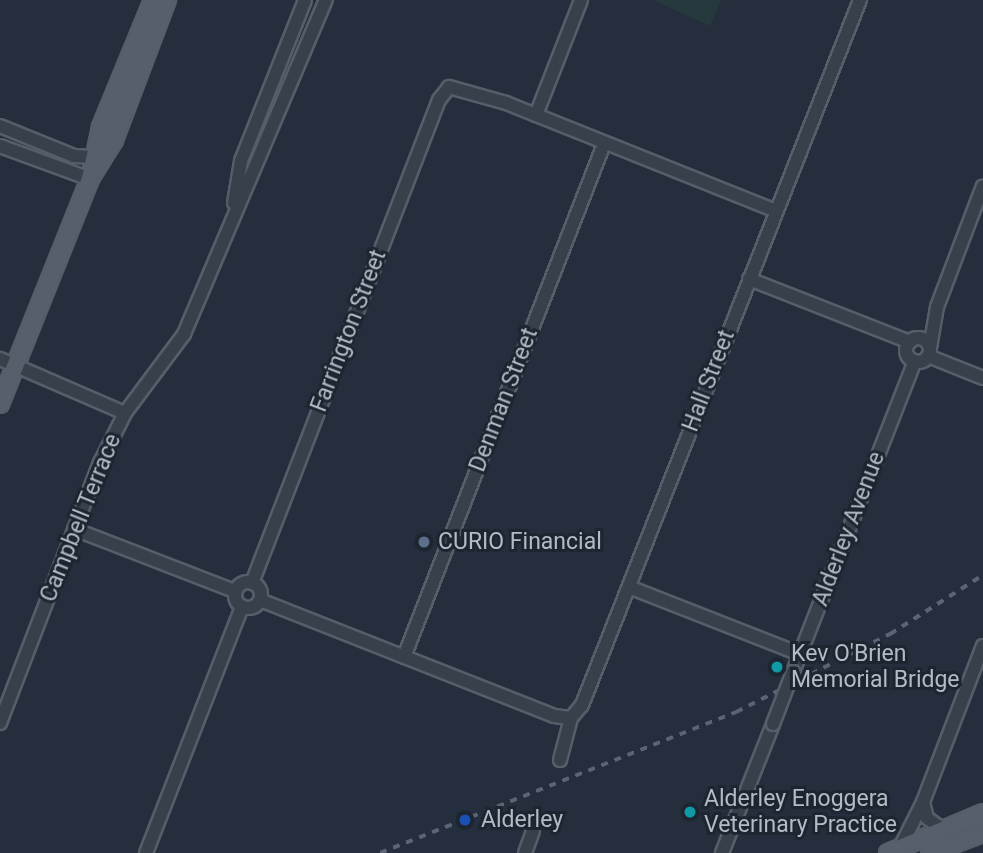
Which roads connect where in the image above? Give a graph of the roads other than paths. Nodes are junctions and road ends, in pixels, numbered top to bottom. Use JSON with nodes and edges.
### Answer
{"nodes":[{"id":1,"x":153,"y":0,"type":"edge"},
{"id":2,"x":167,"y":0,"type":"edge"},
{"id":3,"x":305,"y":0,"type":"edge"},
{"id":4,"x":326,"y":0,"type":"edge"},
{"id":5,"x":581,"y":0,"type":"edge"},
{"id":6,"x":860,"y":0,"type":"edge"},
{"id":7,"x":536,"y":115,"type":"junction"},
{"id":8,"x":0,"y":126,"type":"edge"},
{"id":9,"x":604,"y":144,"type":"junction"},
{"id":10,"x":0,"y":146,"type":"edge"},
{"id":11,"x":93,"y":157,"type":"junction"},
{"id":12,"x":90,"y":179,"type":"junction"},
{"id":13,"x":983,"y":186,"type":"edge"},
{"id":14,"x":233,"y":210,"type":"junction"},
{"id":15,"x":776,"y":211,"type":"junction"},
{"id":16,"x":750,"y":279,"type":"junction"},
{"id":17,"x":937,"y":307,"type":"junction"},
{"id":18,"x":911,"y":341,"type":"junction"},
{"id":19,"x":929,"y":352,"type":"junction"},
{"id":20,"x":915,"y":361,"type":"junction"},
{"id":21,"x":7,"y":362,"type":"edge"},
{"id":22,"x":983,"y":378,"type":"edge"},
{"id":23,"x":0,"y":404,"type":"edge"},
{"id":24,"x":125,"y":413,"type":"junction"},
{"id":25,"x":74,"y":528,"type":"junction"},
{"id":26,"x":252,"y":583,"type":"junction"},
{"id":27,"x":629,"y":587,"type":"junction"},
{"id":28,"x":235,"y":591,"type":"junction"},
{"id":29,"x":260,"y":600,"type":"junction"},
{"id":30,"x":242,"y":607,"type":"junction"},
{"id":31,"x":983,"y":646,"type":"edge"},
{"id":32,"x":800,"y":654,"type":"junction"},
{"id":33,"x":404,"y":657,"type":"junction"},
{"id":34,"x":571,"y":718,"type":"junction"},
{"id":35,"x":0,"y":723,"type":"edge"},
{"id":36,"x":559,"y":761,"type":"dead end"},
{"id":37,"x":923,"y":802,"type":"junction"},
{"id":38,"x":983,"y":813,"type":"edge"},
{"id":39,"x":941,"y":828,"type":"junction"},
{"id":40,"x":533,"y":831,"type":"dead end"},
{"id":41,"x":983,"y":833,"type":"edge"},
{"id":42,"x":959,"y":847,"type":"edge"},
{"id":43,"x":892,"y":851,"type":"edge"},
{"id":44,"x":146,"y":853,"type":"edge"},
{"id":45,"x":525,"y":853,"type":"edge"},
{"id":46,"x":722,"y":853,"type":"edge"},
{"id":47,"x":930,"y":853,"type":"edge"}],
"edges":[{"from":1,"to":11,"type":"main road"},
{"from":2,"to":12,"type":"main road"},
{"from":3,"to":14,"type":"street","name":"Campbell Terrace"},
{"from":4,"to":14,"type":"street","name":"Campbell Terrace"},
{"from":5,"to":7,"type":"street"},
{"from":6,"to":15,"type":"street","name":"Hall Street"},
{"from":7,"to":9,"type":"street"},
{"from":7,"to":26,"type":"street","name":"Farrington Street"},
{"from":8,"to":11,"type":"street"},
{"from":9,"to":15,"type":"street"},
{"from":9,"to":33,"type":"street","name":"Denman Street"},
{"from":10,"to":12,"type":"street"},
{"from":11,"to":12,"type":"main road"},
{"from":12,"to":21,"type":"main road"},
{"from":13,"to":17,"type":"street"},
{"from":14,"to":24,"type":"street","name":"Campbell Terrace"},
{"from":15,"to":16,"type":"street","name":"Hall Street"},
{"from":16,"to":18,"type":"street"},
{"from":16,"to":27,"type":"street","name":"Hall Street"},
{"from":17,"to":18,"type":"street"},
{"from":17,"to":19,"type":"street"},
{"from":18,"to":19,"type":"street"},
{"from":18,"to":20,"type":"street"},
{"from":19,"to":20,"type":"street"},
{"from":19,"to":22,"type":"street"},
{"from":20,"to":32,"type":"street","name":"Alderley Avenue"},
{"from":21,"to":23,"type":"main road"},
{"from":21,"to":24,"type":"street"},
{"from":24,"to":25,"type":"street","name":"Campbell Terrace"},
{"from":25,"to":28,"type":"street"},
{"from":25,"to":35,"type":"street","name":"Campbell Terrace"},
{"from":26,"to":28,"type":"street"},
{"from":26,"to":29,"type":"street"},
{"from":27,"to":32,"type":"street"},
{"from":27,"to":34,"type":"street","name":"Hall Street"},
{"from":28,"to":30,"type":"street"},
{"from":29,"to":30,"type":"street"},
{"from":29,"to":33,"type":"street"},
{"from":30,"to":44,"type":"street"},
{"from":31,"to":37,"type":"street"},
{"from":32,"to":46,"type":"street","name":"Alderley Avenue","bridge":true},
{"from":33,"to":34,"type":"street"},
{"from":34,"to":36,"type":"street","name":"Hall Street"},
{"from":37,"to":39,"type":"street"},
{"from":37,"to":43,"type":"street"},
{"from":38,"to":39,"type":"main road"},
{"from":39,"to":43,"type":"main road"},
{"from":40,"to":45,"type":"street"},
{"from":41,"to":42,"type":"main road"},
{"from":42,"to":47,"type":"main road"}]}
